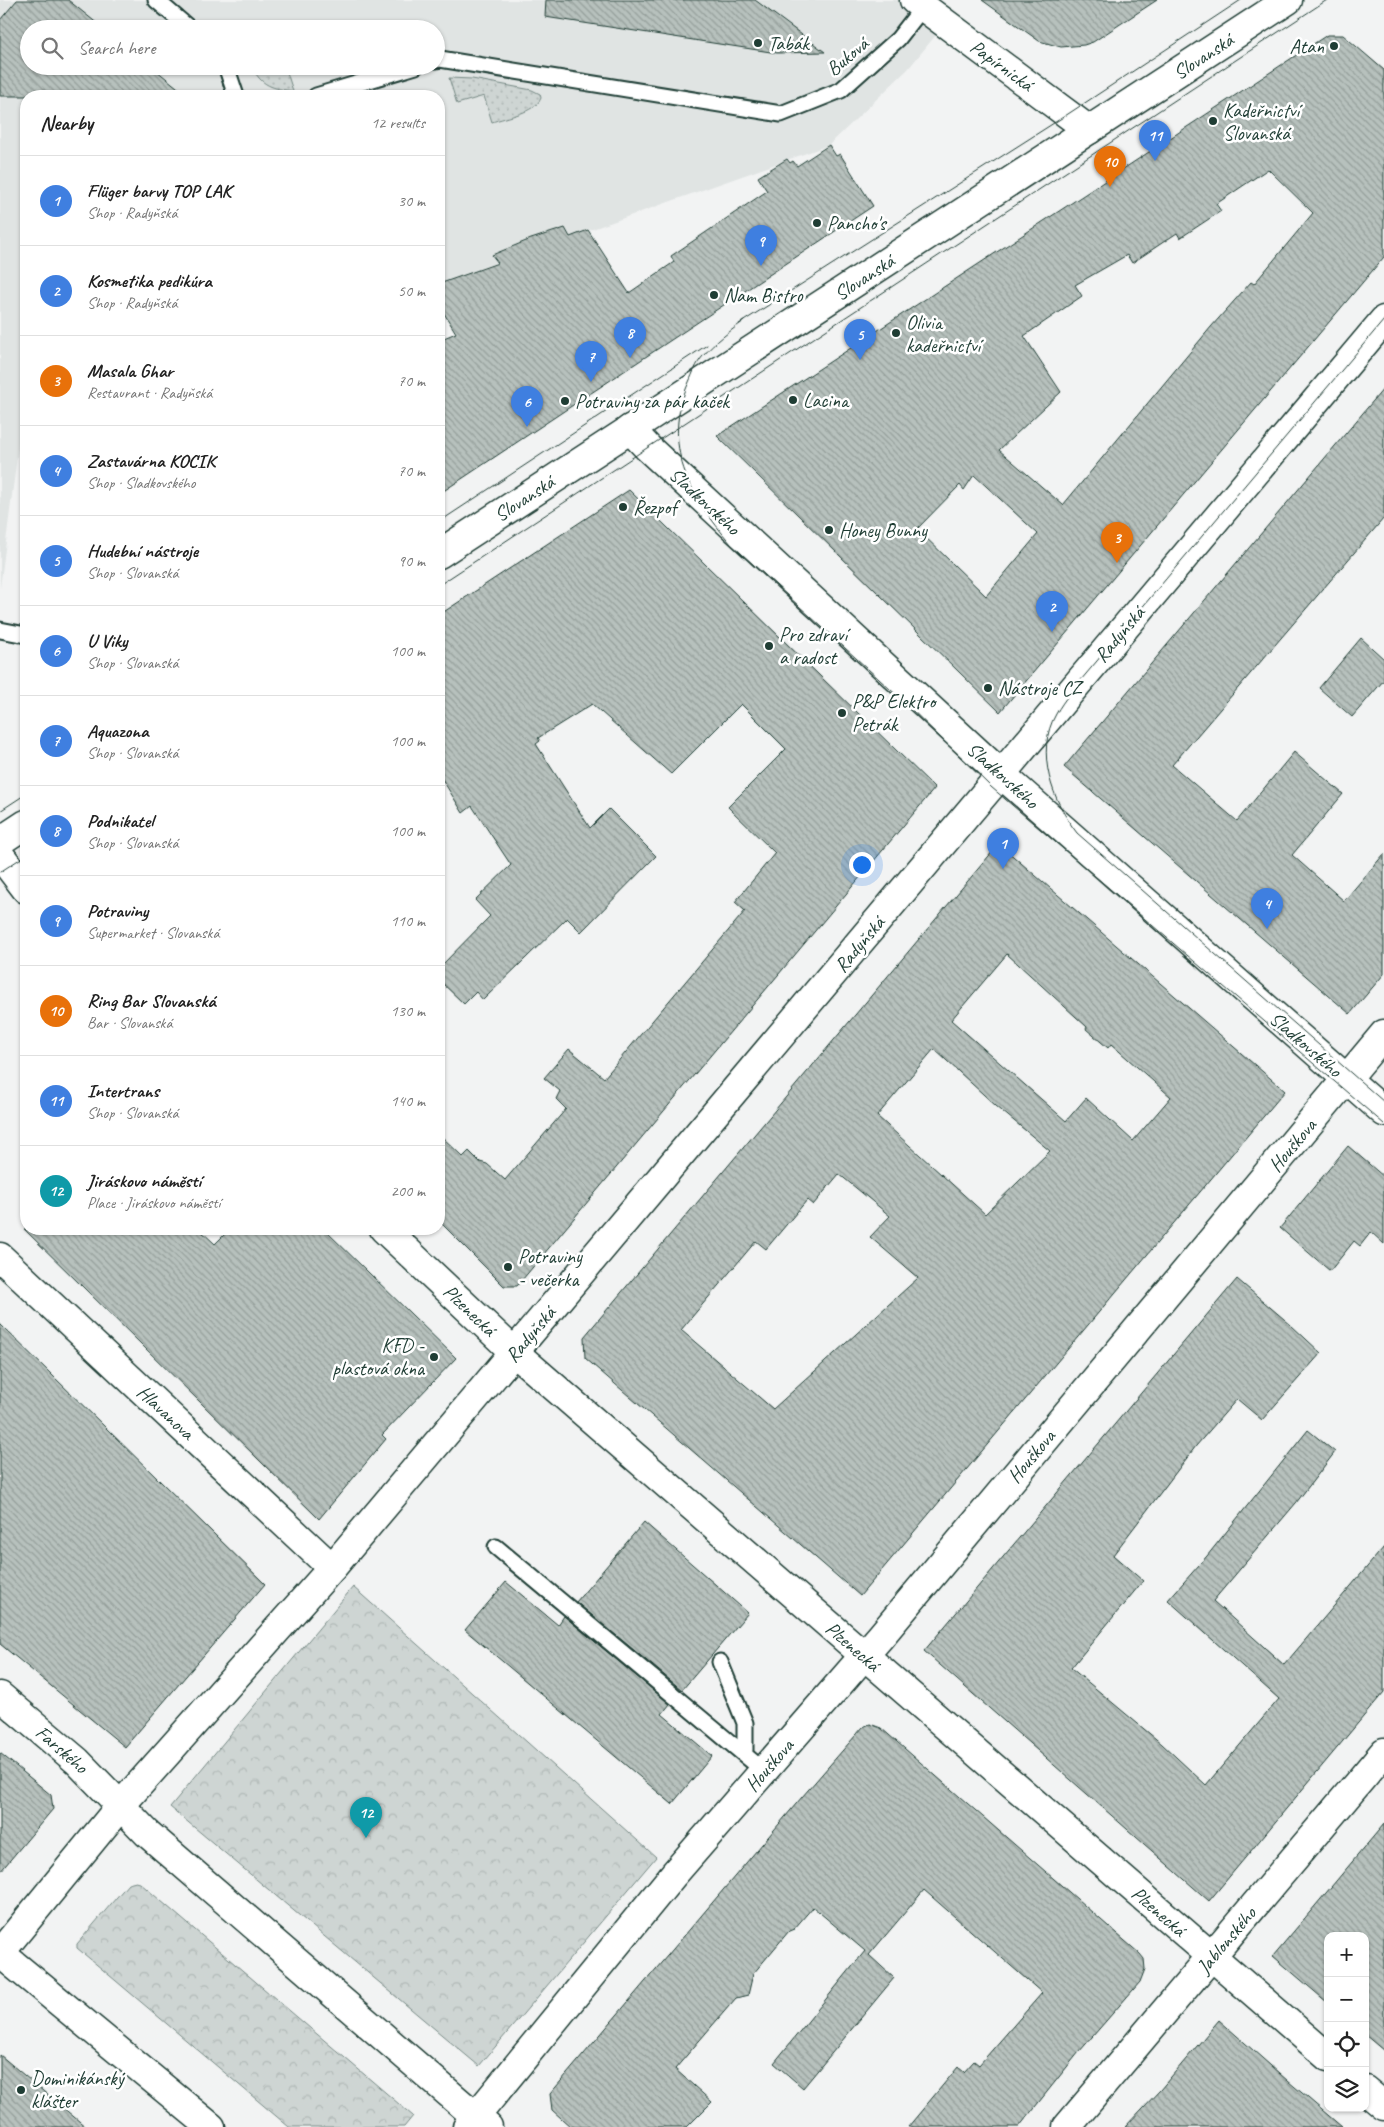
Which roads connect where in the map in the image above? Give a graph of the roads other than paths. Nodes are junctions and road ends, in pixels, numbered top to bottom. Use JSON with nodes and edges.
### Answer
{"nodes":[{"id":1,"x":156,"y":0,"type":"edge"},
{"id":2,"x":1288,"y":0,"type":"edge"},
{"id":3,"x":918,"y":3,"type":"edge"},
{"id":4,"x":179,"y":20,"type":"edge"},
{"id":5,"x":445,"y":60,"type":"edge"},
{"id":6,"x":229,"y":75,"type":"edge"},
{"id":7,"x":386,"y":75,"type":"edge"},
{"id":8,"x":234,"y":90,"type":"edge"},
{"id":9,"x":336,"y":90,"type":"edge"},
{"id":10,"x":1089,"y":130,"type":"junction"},
{"id":11,"x":1384,"y":320,"type":"edge"},
{"id":12,"x":630,"y":429,"type":"junction"},
{"id":13,"x":445,"y":550,"type":"edge"},
{"id":14,"x":0,"y":630,"type":"edge"},
{"id":15,"x":20,"y":634,"type":"edge"},
{"id":16,"x":1001,"y":774,"type":"junction"},
{"id":17,"x":20,"y":828,"type":"edge"},
{"id":18,"x":0,"y":841,"type":"edge"},
{"id":19,"x":0,"y":855,"type":"edge"},
{"id":20,"x":20,"y":881,"type":"edge"},
{"id":21,"x":1384,"y":1034,"type":"edge"},
{"id":22,"x":1346,"y":1080,"type":"junction"},
{"id":23,"x":1384,"y":1112,"type":"edge"},
{"id":24,"x":390,"y":1235,"type":"edge"},
{"id":25,"x":0,"y":1257,"type":"edge"},
{"id":26,"x":514,"y":1352,"type":"junction"},
{"id":27,"x":496,"y":1547,"type":"dead end"},
{"id":28,"x":332,"y":1568,"type":"junction"},
{"id":29,"x":864,"y":1656,"type":"junction"},
{"id":30,"x":720,"y":1662,"type":"dead end"},
{"id":31,"x":0,"y":1696,"type":"edge"},
{"id":32,"x":745,"y":1750,"type":"dead end"},
{"id":33,"x":1384,"y":1752,"type":"edge"},
{"id":34,"x":764,"y":1771,"type":"junction"},
{"id":35,"x":120,"y":1805,"type":"junction"},
{"id":36,"x":0,"y":1953,"type":"edge"},
{"id":37,"x":1212,"y":1956,"type":"junction"},
{"id":38,"x":1324,"y":2054,"type":"edge"},
{"id":39,"x":1369,"y":2093,"type":"edge"},
{"id":40,"x":1384,"y":2106,"type":"edge"},
{"id":41,"x":477,"y":2123,"type":"edge"},
{"id":42,"x":211,"y":2127,"type":"edge"},
{"id":43,"x":1067,"y":2127,"type":"edge"}],
"edges":[{"from":1,"to":4,"type":"lane"},
{"from":2,"to":10,"type":"street","name":"Slovanská"},
{"from":3,"to":5,"type":"lane","name":"Buková"},
{"from":3,"to":10,"type":"street","name":"Papírnická"},
{"from":6,"to":8,"type":"lane"},
{"from":7,"to":9,"type":"lane"},
{"from":10,"to":12,"type":"street","name":"Slovanská"},
{"from":11,"to":16,"type":"street","name":"Radyňská"},
{"from":12,"to":13,"type":"street","name":"Slovanská"},
{"from":12,"to":16,"type":"street","name":"Sladkovského"},
{"from":14,"to":15,"type":"lane"},
{"from":16,"to":22,"type":"street","name":"Sladkovského"},
{"from":16,"to":26,"type":"street","name":"Radyňská"},
{"from":17,"to":18,"type":"street"},
{"from":19,"to":20,"type":"street"},
{"from":21,"to":22,"type":"street","name":"Houškova"},
{"from":22,"to":23,"type":"street","name":"Sladkovského"},
{"from":22,"to":29,"type":"street","name":"Houškova"},
{"from":24,"to":26,"type":"street","name":"Plzenecká"},
{"from":25,"to":28,"type":"street","name":"Hlavanova"},
{"from":26,"to":28,"type":"street","name":"Radyňská"},
{"from":26,"to":29,"type":"street","name":"Plzenecká"},
{"from":27,"to":34,"type":"lane"},
{"from":28,"to":35,"type":"street","name":"Radyňská"},
{"from":29,"to":34,"type":"street","name":"Houškova"},
{"from":29,"to":37,"type":"street","name":"Plzenecká"},
{"from":30,"to":32,"type":"lane"},
{"from":31,"to":35,"type":"street","name":"Farského"},
{"from":33,"to":37,"type":"street","name":"Jablonského"},
{"from":34,"to":41,"type":"street","name":"Houškova"},
{"from":35,"to":36,"type":"street","name":"Radyňská"},
{"from":35,"to":41,"type":"street","name":"Farského"},
{"from":36,"to":42,"type":"street"},
{"from":37,"to":38,"type":"street","name":"Plzenecká"},
{"from":37,"to":43,"type":"street","name":"Jablonského"},
{"from":39,"to":40,"type":"street"}]}
